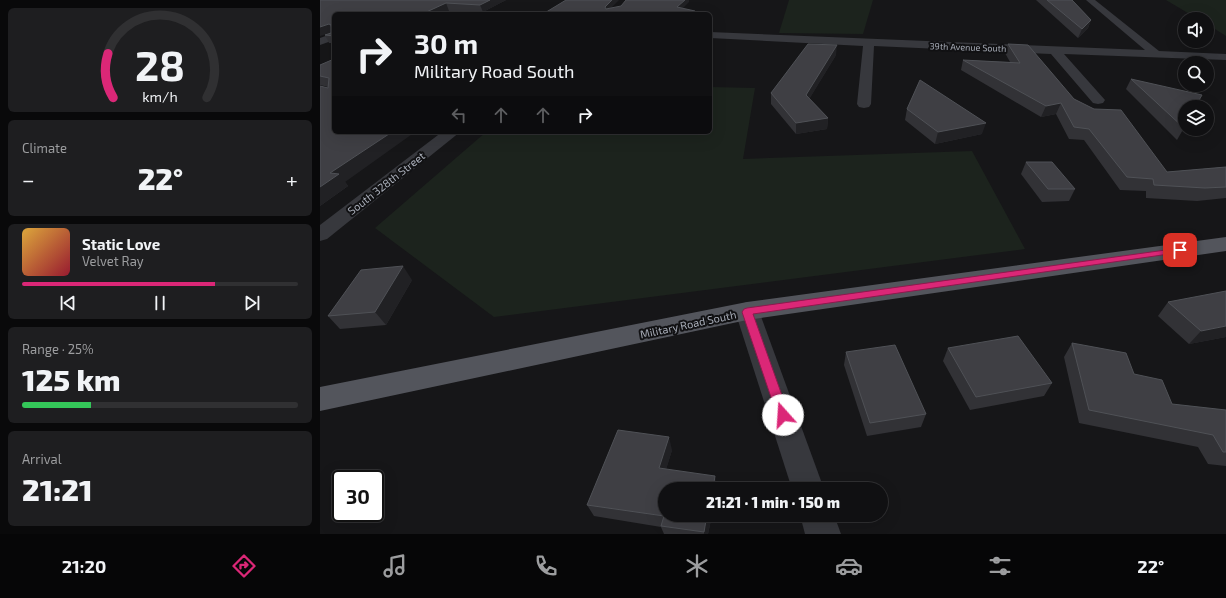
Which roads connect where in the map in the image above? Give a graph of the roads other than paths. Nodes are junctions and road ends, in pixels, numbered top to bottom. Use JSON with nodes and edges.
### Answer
{"nodes":[{"id":1,"x":1090,"y":0,"type":"edge"},
{"id":2,"x":712,"y":35,"type":"edge"},
{"id":3,"x":332,"y":37,"type":"edge"},
{"id":4,"x":320,"y":42,"type":"edge"},
{"id":5,"x":869,"y":43,"type":"junction"},
{"id":6,"x":1054,"y":50,"type":"junction"},
{"id":7,"x":1156,"y":54,"type":"junction"},
{"id":8,"x":1226,"y":57,"type":"edge"},
{"id":9,"x":1098,"y":100,"type":"dead end"},
{"id":10,"x":864,"y":104,"type":"dead end"},
{"id":11,"x":449,"y":134,"type":"edge"},
{"id":12,"x":320,"y":235,"type":"edge"},
{"id":13,"x":1226,"y":244,"type":"edge"},
{"id":14,"x":747,"y":312,"type":"junction"},
{"id":15,"x":320,"y":400,"type":"edge"},
{"id":16,"x":806,"y":482,"type":"edge"},
{"id":17,"x":819,"y":522,"type":"edge"},
{"id":18,"x":823,"y":534,"type":"edge"}],
"edges":[{"from":1,"to":7,"type":"street"},
{"from":2,"to":5,"type":"street","name":"39th Avenue South"},
{"from":3,"to":4,"type":"street"},
{"from":5,"to":6,"type":"street","name":"39th Avenue South"},
{"from":5,"to":10,"type":"street"},
{"from":6,"to":7,"type":"street","name":"39th Avenue South"},
{"from":6,"to":9,"type":"street"},
{"from":7,"to":8,"type":"street","name":"39th Avenue South"},
{"from":11,"to":12,"type":"street","name":"South 328th Street"},
{"from":13,"to":14,"type":"main road","name":"Military Road South"},
{"from":14,"to":15,"type":"main road","name":"Military Road South"},
{"from":14,"to":16,"type":"street"},
{"from":17,"to":18,"type":"street"}]}
